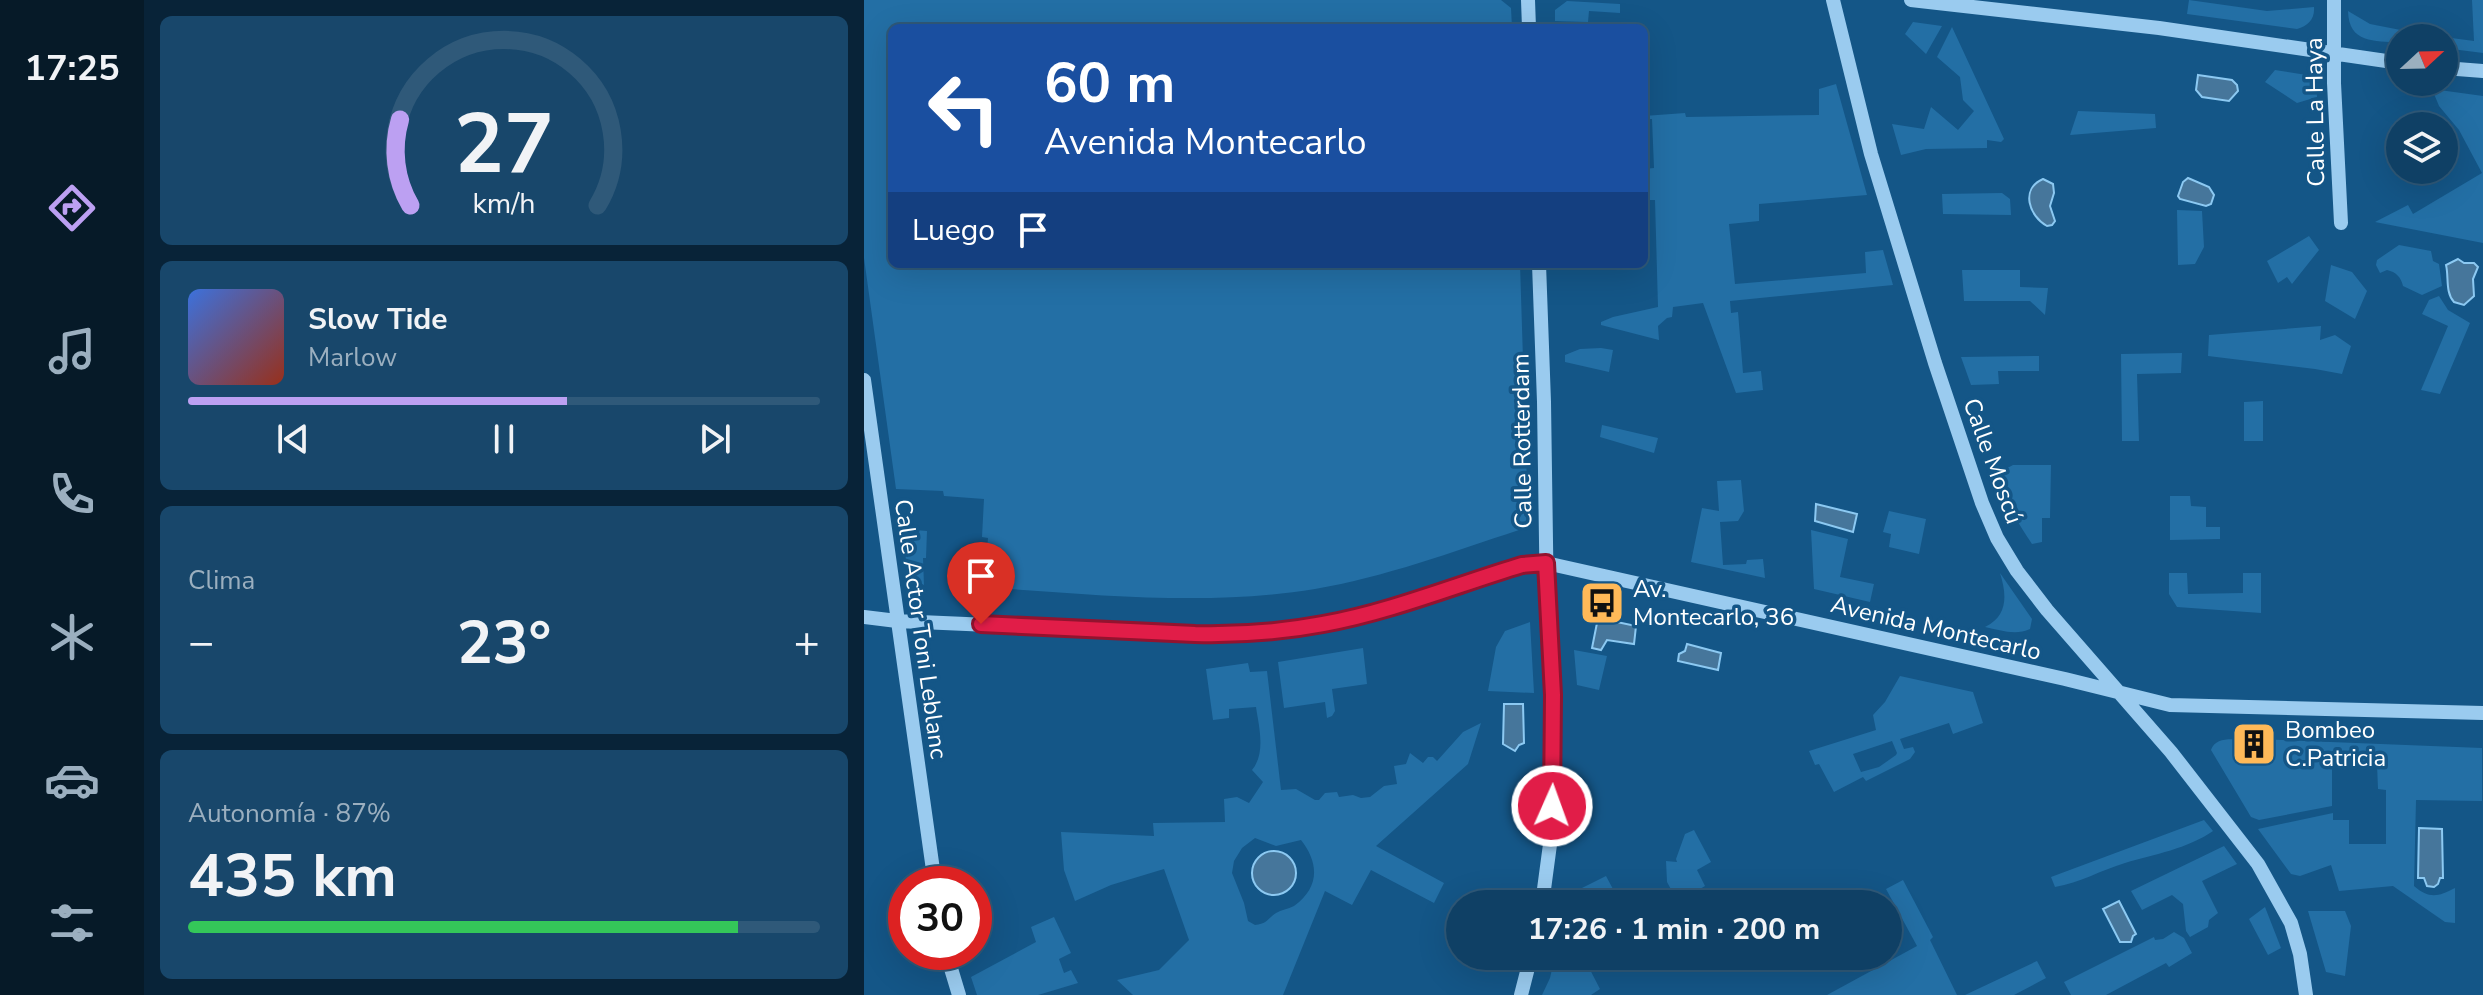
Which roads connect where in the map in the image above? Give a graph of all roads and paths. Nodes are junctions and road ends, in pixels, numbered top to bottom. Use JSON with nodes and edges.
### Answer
{"nodes":[{"id":1,"x":1528,"y":0,"type":"edge"},
{"id":2,"x":1833,"y":0,"type":"edge"},
{"id":3,"x":1911,"y":0,"type":"edge"},
{"id":4,"x":2334,"y":0,"type":"edge"},
{"id":5,"x":1529,"y":24,"type":"edge"},
{"id":6,"x":2335,"y":53,"type":"junction"},
{"id":7,"x":2386,"y":61,"type":"edge"},
{"id":8,"x":2458,"y":69,"type":"edge"},
{"id":9,"x":2483,"y":71,"type":"edge"},
{"id":10,"x":2341,"y":223,"type":"dead end"},
{"id":11,"x":1539,"y":268,"type":"edge"},
{"id":12,"x":864,"y":380,"type":"edge"},
{"id":13,"x":1546,"y":563,"type":"junction"},
{"id":14,"x":864,"y":617,"type":"edge"},
{"id":15,"x":897,"y":621,"type":"junction"},
{"id":16,"x":2119,"y":692,"type":"junction"},
{"id":17,"x":2483,"y":713,"type":"edge"},
{"id":18,"x":932,"y":866,"type":"edge"},
{"id":19,"x":1544,"y":890,"type":"edge"},
{"id":20,"x":951,"y":970,"type":"edge"},
{"id":21,"x":1527,"y":970,"type":"edge"},
{"id":22,"x":959,"y":995,"type":"edge"},
{"id":23,"x":1521,"y":995,"type":"edge"},
{"id":24,"x":2306,"y":995,"type":"edge"}],
"edges":[{"from":1,"to":5,"type":"street"},
{"from":2,"to":16,"type":"street","name":"Calle Moscú"},
{"from":3,"to":6,"type":"street"},
{"from":4,"to":6,"type":"street","name":"Calle La Haya"},
{"from":6,"to":7,"type":"street"},
{"from":6,"to":10,"type":"street","name":"Calle La Haya"},
{"from":8,"to":9,"type":"street"},
{"from":11,"to":13,"type":"street","name":"Calle Rotterdam"},
{"from":12,"to":15,"type":"street","name":"Calle Actor Toni Leblanc"},
{"from":13,"to":15,"type":"street","name":"Avenida Montecarlo"},
{"from":13,"to":16,"type":"street","name":"Avenida Montecarlo"},
{"from":13,"to":19,"type":"street","name":"Calle Rotterdam"},
{"from":14,"to":15,"type":"street","name":"Avenida Montecarlo"},
{"from":15,"to":18,"type":"street","name":"Calle Actor Toni Leblanc"},
{"from":16,"to":17,"type":"street","name":"Avenida Montecarlo"},
{"from":16,"to":24,"type":"street","name":"Calle Moscú"},
{"from":20,"to":22,"type":"street"},
{"from":21,"to":23,"type":"street"}]}
